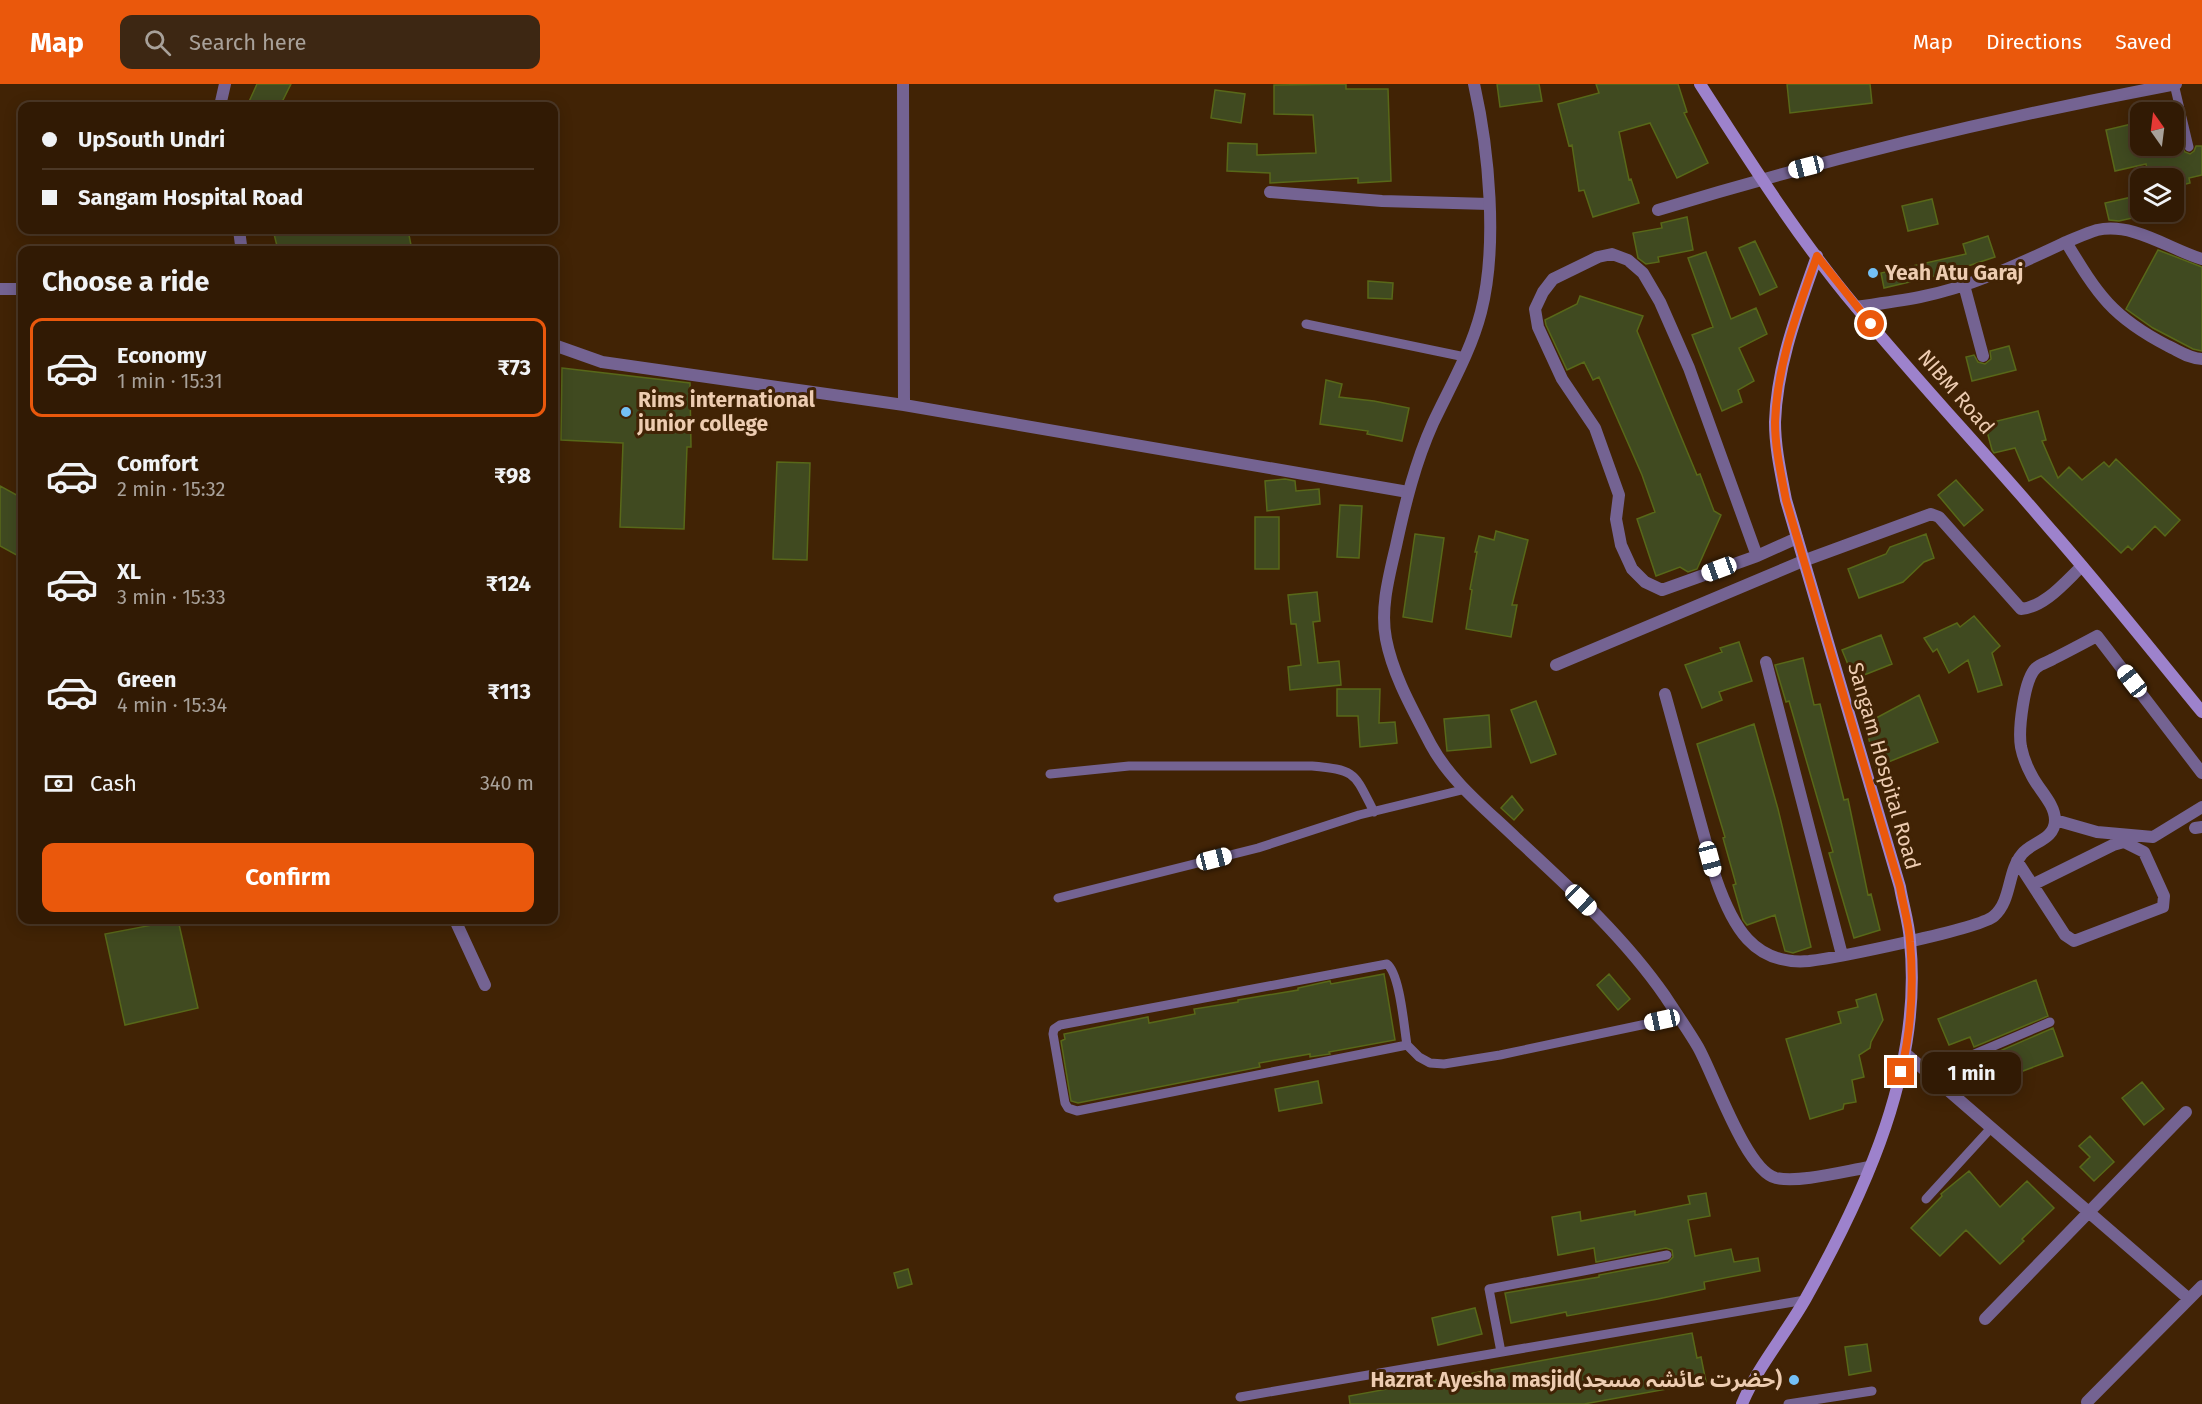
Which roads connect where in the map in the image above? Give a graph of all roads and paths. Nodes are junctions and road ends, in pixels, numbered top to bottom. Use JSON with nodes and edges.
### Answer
{"nodes":[{"id":1,"x":225,"y":84,"type":"edge"},
{"id":2,"x":903,"y":84,"type":"edge"},
{"id":3,"x":1474,"y":84,"type":"edge"},
{"id":4,"x":1700,"y":84,"type":"edge"},
{"id":5,"x":2175,"y":84,"type":"edge"},
{"id":6,"x":221,"y":102,"type":"edge"},
{"id":7,"x":2189,"y":147,"type":"dead end"},
{"id":8,"x":1762,"y":178,"type":"junction"},
{"id":9,"x":1270,"y":192,"type":"dead end"},
{"id":10,"x":1489,"y":204,"type":"junction"},
{"id":11,"x":1658,"y":210,"type":"dead end"},
{"id":12,"x":2066,"y":242,"type":"junction"},
{"id":13,"x":1817,"y":256,"type":"junction"},
{"id":14,"x":2202,"y":259,"type":"edge"},
{"id":15,"x":1964,"y":285,"type":"junction"},
{"id":16,"x":0,"y":289,"type":"edge"},
{"id":17,"x":18,"y":289,"type":"edge"},
{"id":18,"x":1856,"y":307,"type":"junction"},
{"id":19,"x":1306,"y":324,"type":"dead end"},
{"id":20,"x":558,"y":346,"type":"edge"},
{"id":21,"x":1983,"y":356,"type":"dead end"},
{"id":22,"x":1465,"y":357,"type":"junction"},
{"id":23,"x":2202,"y":360,"type":"edge"},
{"id":24,"x":904,"y":405,"type":"junction"},
{"id":25,"x":1408,"y":492,"type":"junction"},
{"id":26,"x":1797,"y":538,"type":"junction"},
{"id":27,"x":1757,"y":556,"type":"junction"},
{"id":28,"x":1803,"y":561,"type":"junction"},
{"id":29,"x":2082,"y":566,"type":"junction"},
{"id":30,"x":1766,"y":662,"type":"dead end"},
{"id":31,"x":1556,"y":665,"type":"dead end"},
{"id":32,"x":1665,"y":694,"type":"dead end"},
{"id":33,"x":2197,"y":697,"type":"edge"},
{"id":34,"x":2202,"y":712,"type":"edge"},
{"id":35,"x":2202,"y":773,"type":"edge"},
{"id":36,"x":1050,"y":774,"type":"dead end"},
{"id":37,"x":1466,"y":789,"type":"junction"},
{"id":38,"x":2202,"y":807,"type":"edge"},
{"id":39,"x":1374,"y":812,"type":"junction"},
{"id":40,"x":2055,"y":820,"type":"junction"},
{"id":41,"x":2017,"y":861,"type":"junction"},
{"id":42,"x":2034,"y":884,"type":"junction"},
{"id":43,"x":1058,"y":898,"type":"dead end"},
{"id":44,"x":457,"y":924,"type":"edge"},
{"id":45,"x":1910,"y":940,"type":"junction"},
{"id":46,"x":1842,"y":955,"type":"junction"},
{"id":47,"x":485,"y":985,"type":"dead end"},
{"id":48,"x":1679,"y":1017,"type":"junction"},
{"id":49,"x":2050,"y":1022,"type":"dead end"},
{"id":50,"x":1407,"y":1045,"type":"junction"},
{"id":51,"x":1905,"y":1053,"type":"junction"},
{"id":52,"x":1932,"y":1076,"type":"junction"},
{"id":53,"x":2186,"y":1112,"type":"dead end"},
{"id":54,"x":1991,"y":1128,"type":"junction"},
{"id":55,"x":1870,"y":1167,"type":"junction"},
{"id":56,"x":1926,"y":1199,"type":"dead end"},
{"id":57,"x":2089,"y":1212,"type":"junction"},
{"id":58,"x":1667,"y":1256,"type":"dead end"},
{"id":59,"x":2202,"y":1286,"type":"edge"},
{"id":60,"x":2189,"y":1299,"type":"junction"},
{"id":61,"x":1805,"y":1300,"type":"junction"},
{"id":62,"x":1984,"y":1319,"type":"dead end"},
{"id":63,"x":1501,"y":1352,"type":"junction"},
{"id":64,"x":1872,"y":1391,"type":"dead end"},
{"id":65,"x":1239,"y":1397,"type":"dead end"},
{"id":66,"x":2087,"y":1402,"type":"dead end"},
{"id":67,"x":1742,"y":1404,"type":"edge"},
{"id":68,"x":1788,"y":1404,"type":"edge"}],
"edges":[{"from":1,"to":6,"type":"street"},
{"from":2,"to":24,"type":"street"},
{"from":3,"to":10,"type":"street"},
{"from":4,"to":8,"type":"main road","name":"NIBM Road"},
{"from":5,"to":7,"type":"lane"},
{"from":5,"to":8,"type":"street"},
{"from":8,"to":11,"type":"street"},
{"from":8,"to":13,"type":"main road","name":"NIBM Road"},
{"from":9,"to":10,"type":"street"},
{"from":10,"to":22,"type":"street"},
{"from":12,"to":14,"type":"street"},
{"from":12,"to":15,"type":"street"},
{"from":12,"to":23,"type":"street"},
{"from":13,"to":18,"type":"main road","name":"NIBM Road"},
{"from":13,"to":26,"type":"main road","name":"Sangam Hospital Road"},
{"from":15,"to":18,"type":"street"},
{"from":15,"to":21,"type":"street"},
{"from":16,"to":17,"type":"street"},
{"from":18,"to":29,"type":"main road","name":"NIBM Road"},
{"from":19,"to":22,"type":"lane"},
{"from":20,"to":24,"type":"street"},
{"from":22,"to":25,"type":"street"},
{"from":24,"to":25,"type":"street"},
{"from":25,"to":37,"type":"street"},
{"from":26,"to":27,"type":"street"},
{"from":26,"to":28,"type":"main road","name":"Sangam Hospital Road"},
{"from":27,"to":27,"type":"street"},
{"from":28,"to":29,"type":"street"},
{"from":28,"to":31,"type":"street"},
{"from":28,"to":45,"type":"main road","name":"Sangam Hospital Road"},
{"from":29,"to":33,"type":"main road","name":"NIBM Road"},
{"from":30,"to":46,"type":"street"},
{"from":32,"to":46,"type":"street"},
{"from":33,"to":34,"type":"main road","name":"NIBM Road"},
{"from":35,"to":40,"type":"street"},
{"from":36,"to":39,"type":"lane"},
{"from":37,"to":39,"type":"lane"},
{"from":37,"to":48,"type":"street"},
{"from":38,"to":40,"type":"street"},
{"from":39,"to":43,"type":"lane"},
{"from":40,"to":41,"type":"street"},
{"from":41,"to":42,"type":"street"},
{"from":41,"to":45,"type":"street"},
{"from":42,"to":42,"type":"street"},
{"from":44,"to":47,"type":"street"},
{"from":45,"to":46,"type":"street"},
{"from":45,"to":51,"type":"main road","name":"Sangam Hospital Road"},
{"from":48,"to":50,"type":"lane"},
{"from":48,"to":55,"type":"street"},
{"from":49,"to":52,"type":"lane"},
{"from":50,"to":50,"type":"lane"},
{"from":51,"to":52,"type":"street"},
{"from":51,"to":55,"type":"main road","name":"Sangam Hospital Road"},
{"from":52,"to":54,"type":"street"},
{"from":53,"to":57,"type":"street"},
{"from":54,"to":56,"type":"lane"},
{"from":54,"to":57,"type":"street"},
{"from":55,"to":61,"type":"main road","name":"Sangam Hospital Road"},
{"from":57,"to":60,"type":"street"},
{"from":57,"to":62,"type":"street"},
{"from":58,"to":63,"type":"lane"},
{"from":59,"to":60,"type":"street"},
{"from":60,"to":66,"type":"street"},
{"from":61,"to":63,"type":"lane"},
{"from":61,"to":67,"type":"main road","name":"Sangam Hospital Road"},
{"from":63,"to":65,"type":"lane"},
{"from":64,"to":68,"type":"lane"}]}
